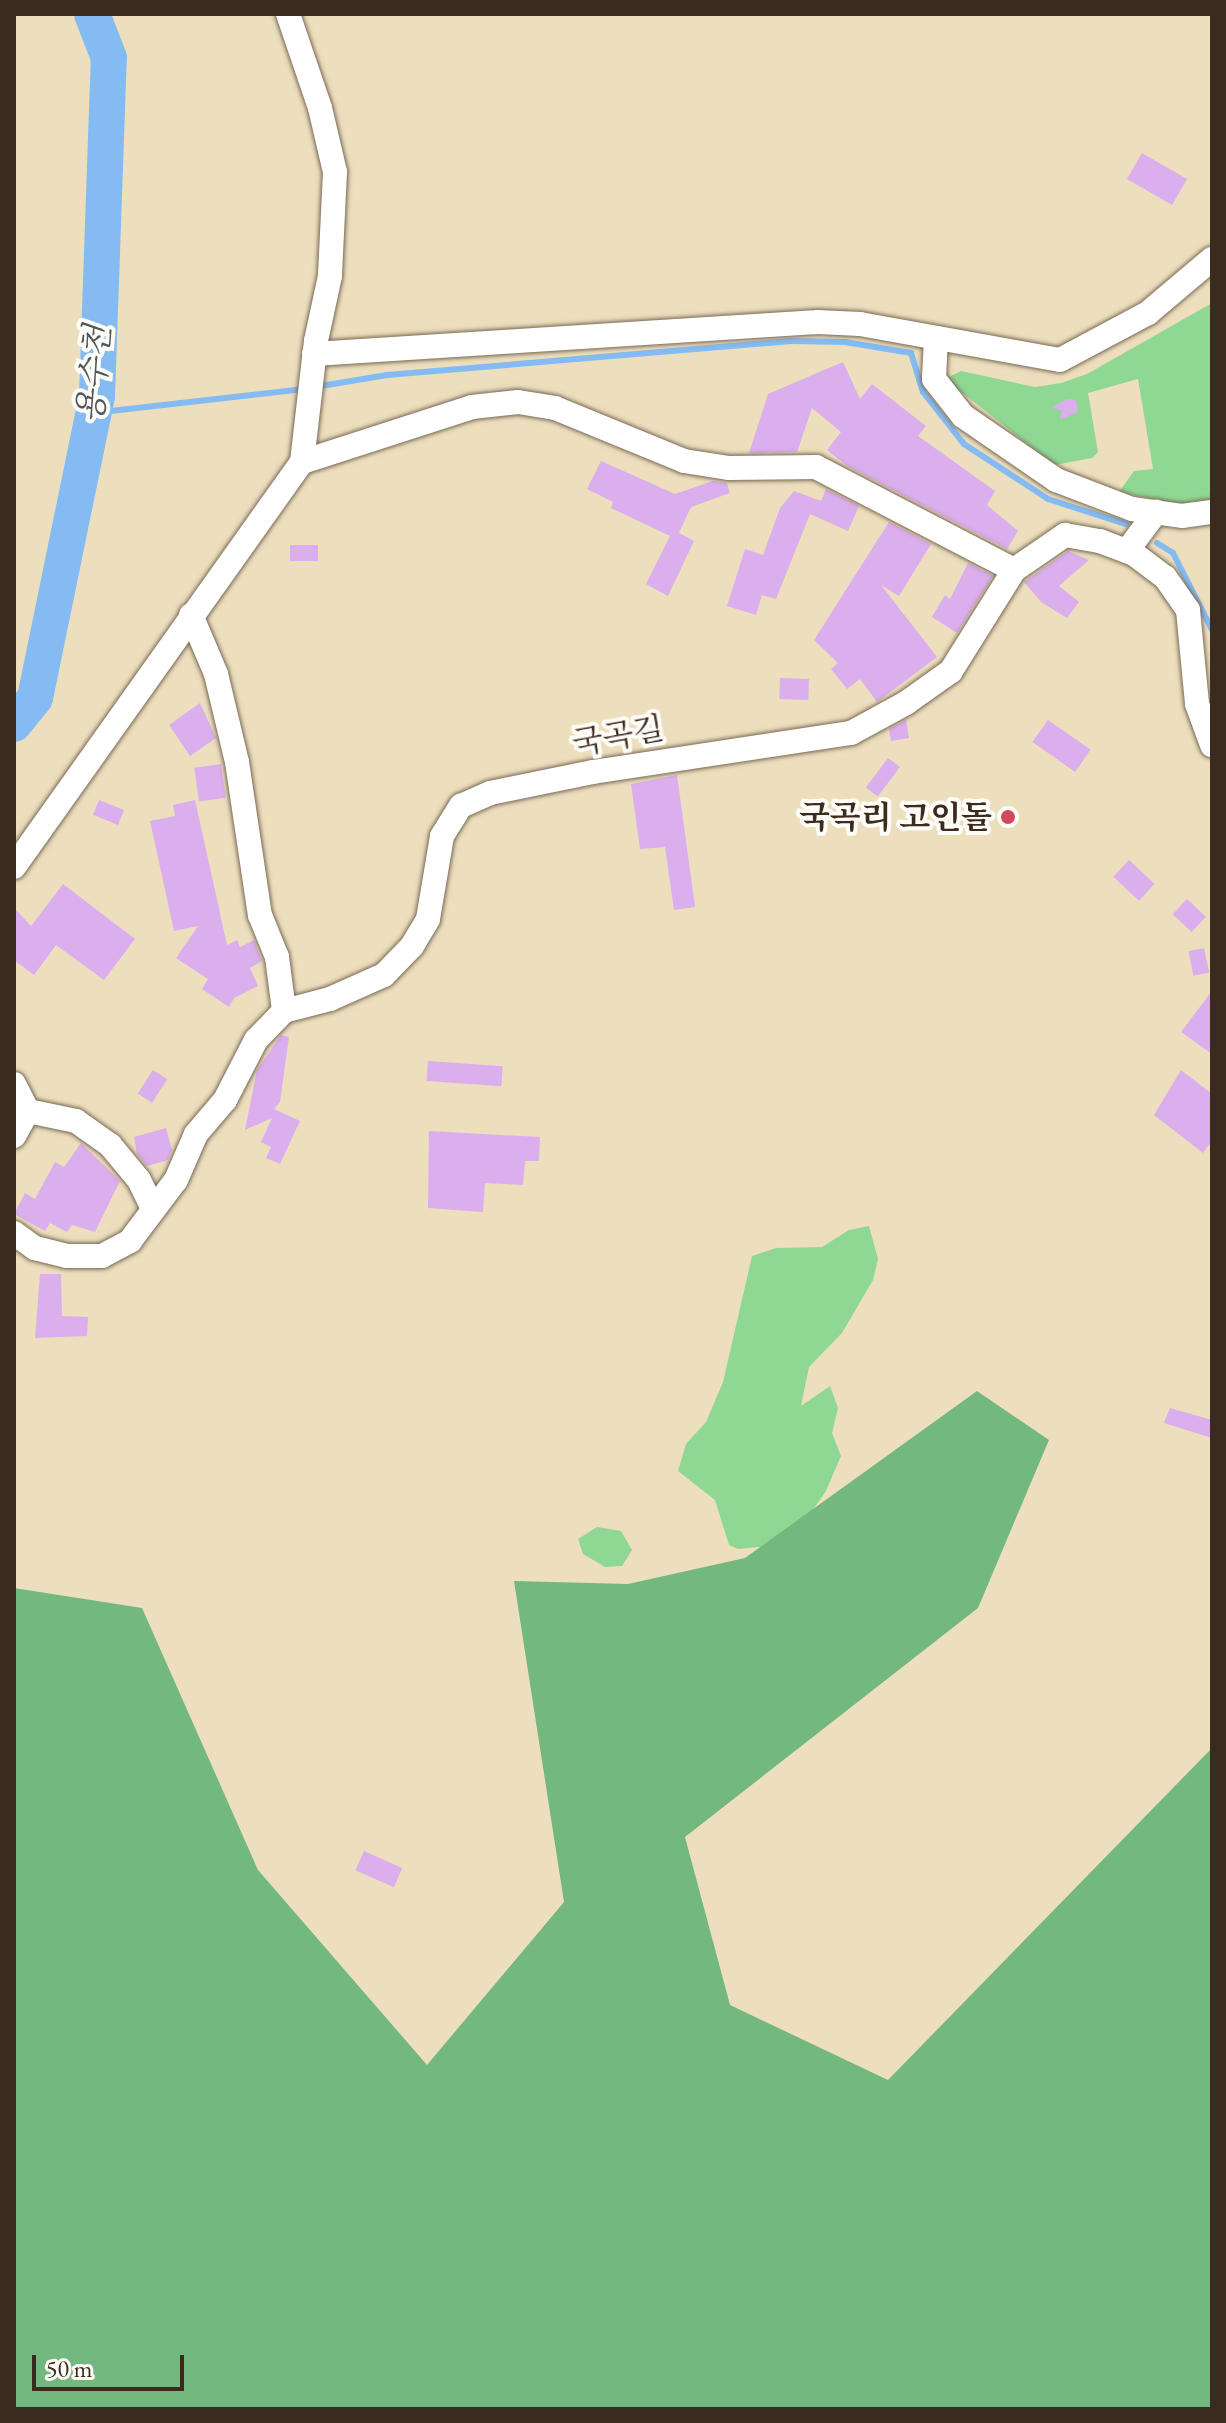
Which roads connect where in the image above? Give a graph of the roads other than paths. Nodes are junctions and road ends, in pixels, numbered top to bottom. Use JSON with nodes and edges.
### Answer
{"nodes":[{"id":1,"x":288,"y":14,"type":"edge"},
{"id":2,"x":1212,"y":259,"type":"edge"},
{"id":3,"x":936,"y":338,"type":"junction"},
{"id":4,"x":314,"y":359,"type":"junction"},
{"id":5,"x":302,"y":462,"type":"junction"},
{"id":6,"x":1156,"y":512,"type":"junction"},
{"id":7,"x":1212,"y":512,"type":"edge"},
{"id":8,"x":1127,"y":551,"type":"junction"},
{"id":9,"x":1014,"y":570,"type":"junction"},
{"id":10,"x":191,"y":615,"type":"junction"},
{"id":11,"x":1212,"y":745,"type":"edge"},
{"id":12,"x":14,"y":867,"type":"edge"},
{"id":13,"x":284,"y":1011,"type":"junction"},
{"id":14,"x":14,"y":1084,"type":"edge"},
{"id":15,"x":28,"y":1111,"type":"junction"},
{"id":16,"x":14,"y":1136,"type":"edge"},
{"id":17,"x":153,"y":1209,"type":"junction"},
{"id":18,"x":14,"y":1233,"type":"edge"}],
"edges":[{"from":1,"to":4,"type":"street"},
{"from":2,"to":3,"type":"street"},
{"from":3,"to":4,"type":"street"},
{"from":3,"to":6,"type":"street"},
{"from":4,"to":5,"type":"street"},
{"from":5,"to":9,"type":"street"},
{"from":5,"to":10,"type":"street"},
{"from":6,"to":7,"type":"street"},
{"from":6,"to":8,"type":"street"},
{"from":8,"to":9,"type":"street"},
{"from":8,"to":11,"type":"street"},
{"from":9,"to":13,"type":"street","name":"국곡길"},
{"from":10,"to":12,"type":"street"},
{"from":10,"to":13,"type":"street"},
{"from":13,"to":17,"type":"street"},
{"from":14,"to":15,"type":"street"},
{"from":15,"to":16,"type":"street"},
{"from":15,"to":17,"type":"street"},
{"from":17,"to":18,"type":"street"}]}
